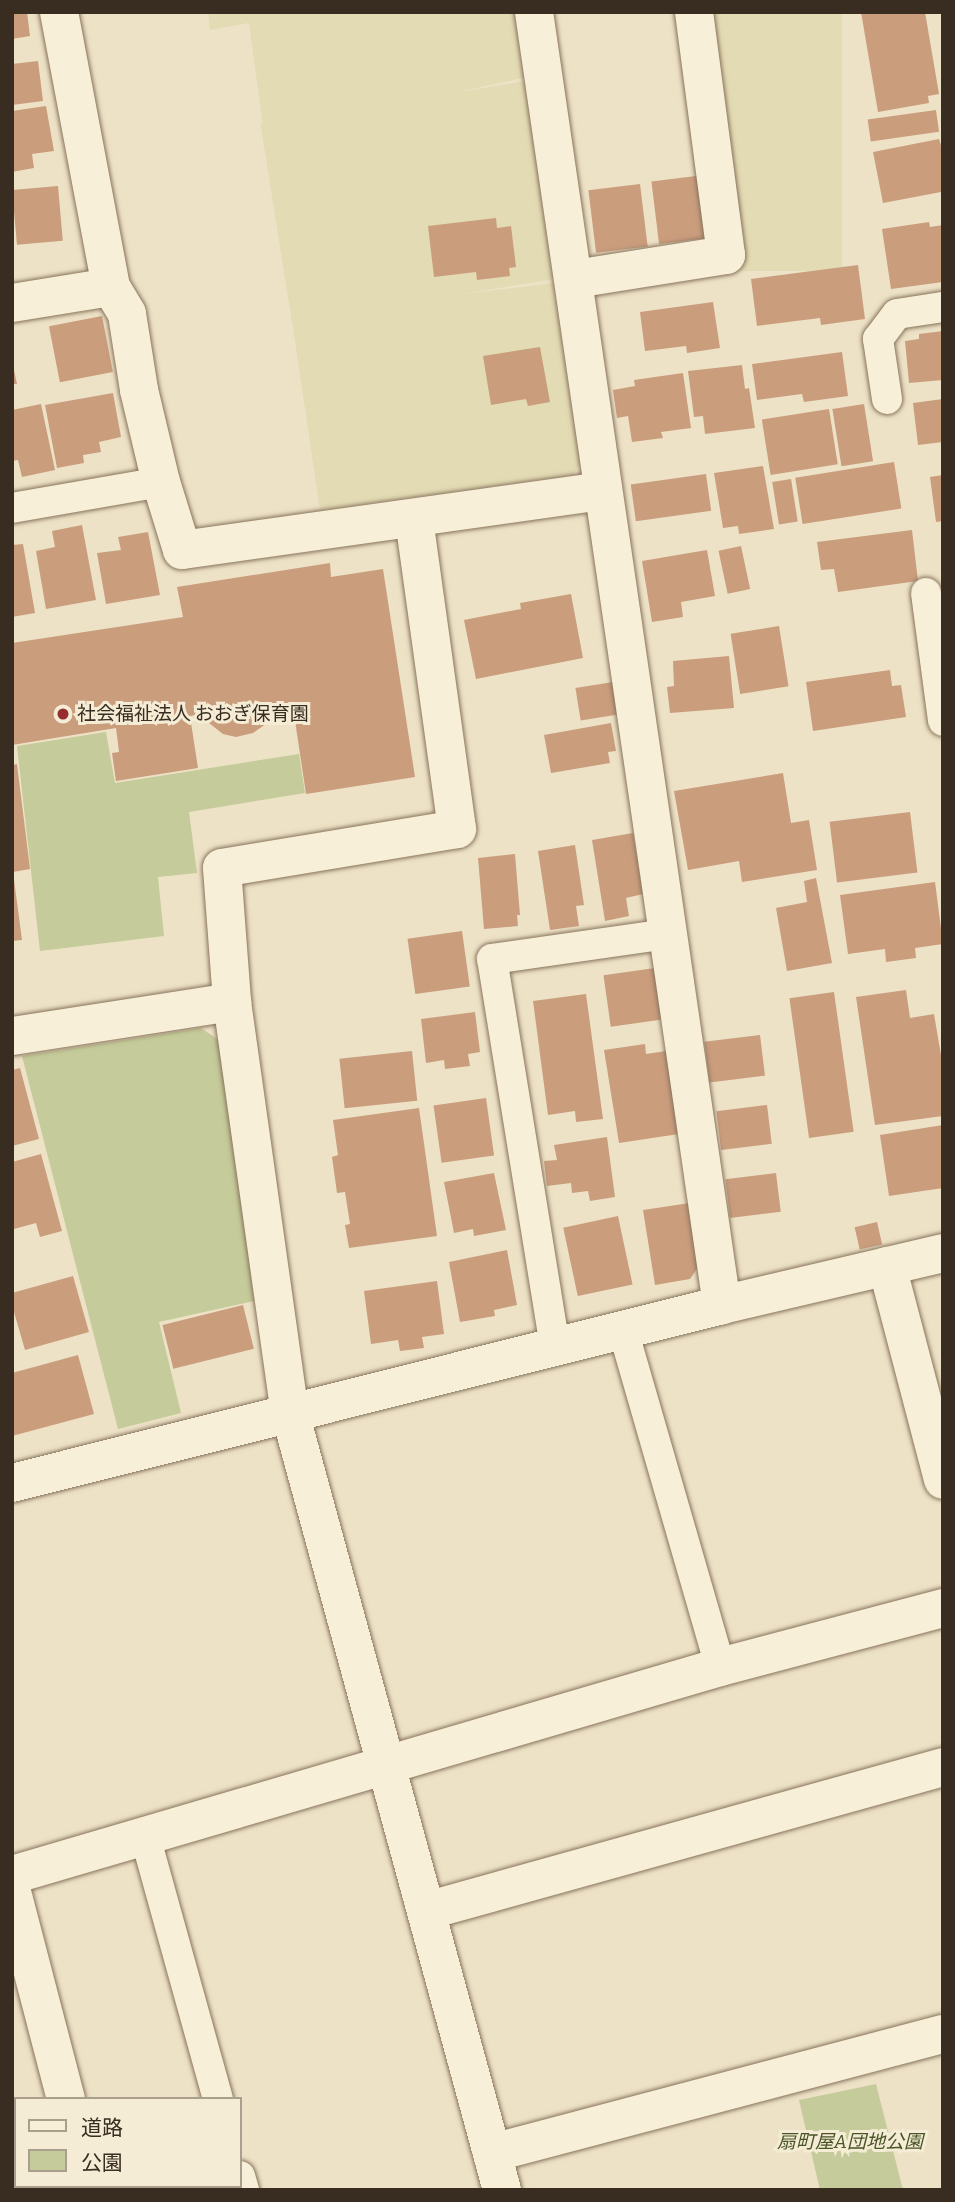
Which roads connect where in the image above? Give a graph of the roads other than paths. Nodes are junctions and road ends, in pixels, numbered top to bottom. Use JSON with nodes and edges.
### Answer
{"nodes":[{"id":1,"x":59,"y":12,"type":"edge"},
{"id":2,"x":534,"y":12,"type":"edge"},
{"id":3,"x":694,"y":12,"type":"edge"},
{"id":4,"x":575,"y":279,"type":"junction"},
{"id":5,"x":111,"y":287,"type":"junction"},
{"id":6,"x":12,"y":303,"type":"edge"},
{"id":7,"x":943,"y":307,"type":"edge"},
{"id":8,"x":887,"y":399,"type":"dead end"},
{"id":9,"x":161,"y":482,"type":"junction"},
{"id":10,"x":603,"y":491,"type":"junction"},
{"id":11,"x":12,"y":508,"type":"edge"},
{"id":12,"x":414,"y":519,"type":"junction"},
{"id":13,"x":926,"y":593,"type":"dead end"},
{"id":14,"x":943,"y":720,"type":"edge"},
{"id":15,"x":667,"y":934,"type":"junction"},
{"id":16,"x":232,"y":1002,"type":"junction"},
{"id":17,"x":12,"y":1036,"type":"edge"},
{"id":18,"x":943,"y":1253,"type":"edge"},
{"id":19,"x":887,"y":1266,"type":"junction"},
{"id":20,"x":722,"y":1305,"type":"junction"},
{"id":21,"x":623,"y":1330,"type":"junction"},
{"id":22,"x":555,"y":1347,"type":"junction"},
{"id":23,"x":290,"y":1413,"type":"junction"},
{"id":24,"x":943,"y":1480,"type":"edge"},
{"id":25,"x":12,"y":1483,"type":"edge"},
{"id":26,"x":943,"y":1608,"type":"edge"},
{"id":27,"x":720,"y":1667,"type":"junction"},
{"id":28,"x":386,"y":1765,"type":"junction"},
{"id":29,"x":943,"y":1767,"type":"edge"},
{"id":30,"x":145,"y":1836,"type":"junction"},
{"id":31,"x":12,"y":1875,"type":"edge"},
{"id":32,"x":12,"y":1892,"type":"edge"},
{"id":33,"x":426,"y":1911,"type":"junction"},
{"id":34,"x":943,"y":2034,"type":"edge"},
{"id":35,"x":64,"y":2097,"type":"edge"},
{"id":36,"x":217,"y":2097,"type":"edge"},
{"id":37,"x":492,"y":2153,"type":"junction"},
{"id":38,"x":502,"y":2190,"type":"edge"}],
"edges":[{"from":1,"to":5,"type":"street"},
{"from":2,"to":4,"type":"street"},
{"from":3,"to":4,"type":"street"},
{"from":4,"to":10,"type":"street"},
{"from":5,"to":6,"type":"street"},
{"from":5,"to":9,"type":"street"},
{"from":7,"to":8,"type":"lane"},
{"from":9,"to":11,"type":"lane"},
{"from":9,"to":12,"type":"street"},
{"from":10,"to":12,"type":"street"},
{"from":10,"to":15,"type":"street"},
{"from":12,"to":16,"type":"street"},
{"from":13,"to":14,"type":"lane"},
{"from":15,"to":20,"type":"street"},
{"from":15,"to":22,"type":"lane"},
{"from":16,"to":17,"type":"street"},
{"from":16,"to":23,"type":"street"},
{"from":18,"to":19,"type":"street"},
{"from":19,"to":20,"type":"street"},
{"from":19,"to":24,"type":"street"},
{"from":20,"to":21,"type":"street"},
{"from":21,"to":22,"type":"street"},
{"from":21,"to":27,"type":"lane"},
{"from":22,"to":23,"type":"street"},
{"from":23,"to":25,"type":"street"},
{"from":23,"to":28,"type":"street"},
{"from":26,"to":27,"type":"street"},
{"from":27,"to":28,"type":"street"},
{"from":28,"to":30,"type":"street"},
{"from":28,"to":33,"type":"street"},
{"from":29,"to":33,"type":"street"},
{"from":30,"to":31,"type":"street"},
{"from":30,"to":36,"type":"lane"},
{"from":32,"to":35,"type":"street"},
{"from":33,"to":37,"type":"street"},
{"from":34,"to":37,"type":"street"},
{"from":37,"to":38,"type":"street"}]}
